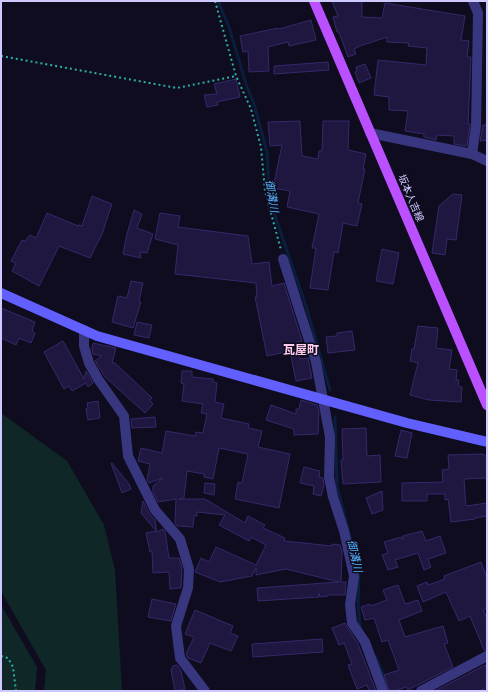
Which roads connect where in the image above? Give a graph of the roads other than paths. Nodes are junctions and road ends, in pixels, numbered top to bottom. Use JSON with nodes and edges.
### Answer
{"nodes":[{"id":1,"x":314,"y":1,"type":"edge"},
{"id":2,"x":473,"y":1,"type":"edge"},
{"id":3,"x":370,"y":133,"type":"junction"},
{"id":4,"x":472,"y":154,"type":"junction"},
{"id":5,"x":487,"y":161,"type":"edge"},
{"id":6,"x":284,"y":259,"type":"road end"},
{"id":7,"x":1,"y":293,"type":"edge"},
{"id":8,"x":84,"y":330,"type":"junction"},
{"id":9,"x":323,"y":399,"type":"junction"},
{"id":10,"x":487,"y":405,"type":"edge"},
{"id":11,"x":487,"y":442,"type":"edge"},
{"id":12,"x":487,"y":656,"type":"edge"},
{"id":13,"x":205,"y":691,"type":"edge"},
{"id":14,"x":383,"y":691,"type":"edge"},
{"id":15,"x":421,"y":691,"type":"edge"}],
"edges":[{"from":1,"to":3,"type":"main road","name":"坂本人吉線"},
{"from":2,"to":4,"type":"street"},
{"from":3,"to":4,"type":"street"},
{"from":3,"to":10,"type":"main road","name":"坂本人吉線"},
{"from":4,"to":5,"type":"street"},
{"from":6,"to":9,"type":"street"},
{"from":7,"to":8,"type":"street"},
{"from":8,"to":9,"type":"street"},
{"from":8,"to":13,"type":"street"},
{"from":9,"to":11,"type":"street"},
{"from":9,"to":14,"type":"street"},
{"from":12,"to":15,"type":"street"}]}
